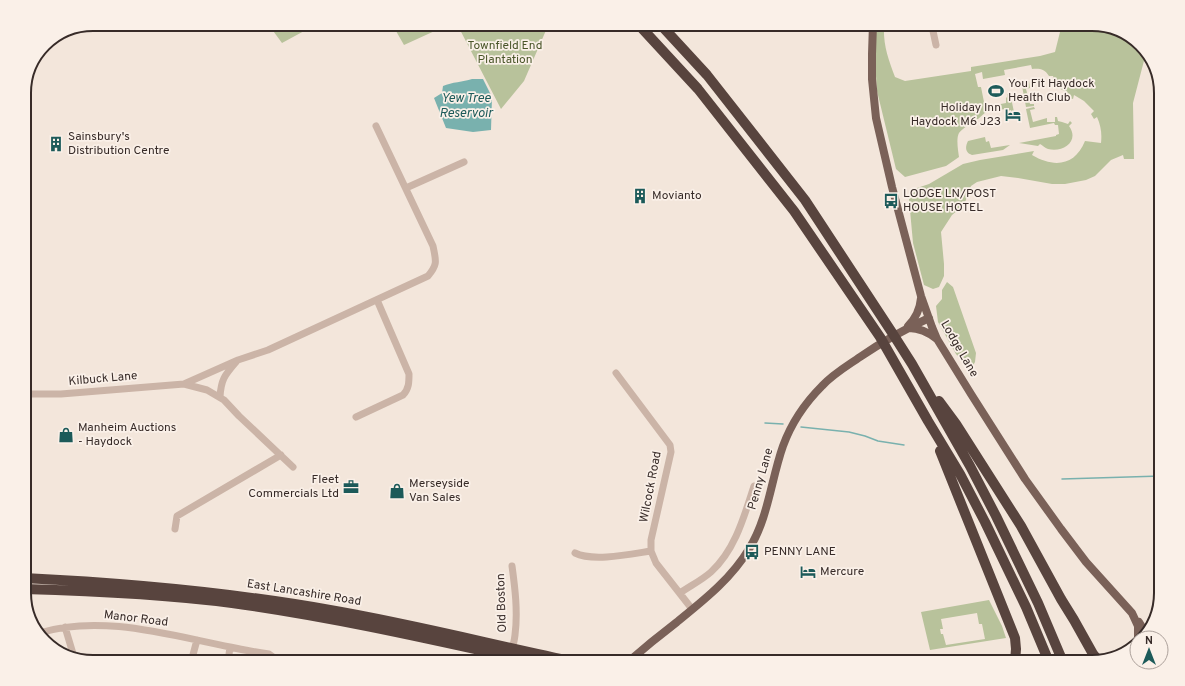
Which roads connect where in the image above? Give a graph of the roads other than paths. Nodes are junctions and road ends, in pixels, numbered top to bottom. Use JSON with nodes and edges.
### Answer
{"nodes":[{"id":1,"x":644,"y":31,"type":"edge"},
{"id":2,"x":666,"y":31,"type":"edge"},
{"id":3,"x":873,"y":31,"type":"edge"},
{"id":4,"x":933,"y":31,"type":"edge"},
{"id":5,"x":936,"y":45,"type":"dead end"},
{"id":6,"x":376,"y":126,"type":"dead end"},
{"id":7,"x":464,"y":162,"type":"dead end"},
{"id":8,"x":406,"y":188,"type":"junction"},
{"id":9,"x":921,"y":296,"type":"junction"},
{"id":10,"x":377,"y":300,"type":"junction"},
{"id":11,"x":928,"y":318,"type":"junction"},
{"id":12,"x":904,"y":330,"type":"junction"},
{"id":13,"x":938,"y":339,"type":"junction"},
{"id":14,"x":238,"y":360,"type":"junction"},
{"id":15,"x":912,"y":364,"type":"junction"},
{"id":16,"x":616,"y":373,"type":"dead end"},
{"id":17,"x":184,"y":384,"type":"junction"},
{"id":18,"x":31,"y":394,"type":"edge"},
{"id":19,"x":220,"y":397,"type":"junction"},
{"id":20,"x":356,"y":417,"type":"dead end"},
{"id":21,"x":928,"y":421,"type":"junction"},
{"id":22,"x":281,"y":455,"type":"junction"},
{"id":23,"x":293,"y":466,"type":"dead end"},
{"id":24,"x":755,"y":492,"type":"dead end"},
{"id":25,"x":175,"y":529,"type":"dead end"},
{"id":26,"x":651,"y":551,"type":"junction"},
{"id":27,"x":575,"y":553,"type":"dead end"},
{"id":28,"x":512,"y":566,"type":"dead end"},
{"id":29,"x":31,"y":578,"type":"edge"},
{"id":30,"x":31,"y":589,"type":"edge"},
{"id":31,"x":680,"y":593,"type":"junction"},
{"id":32,"x":692,"y":609,"type":"junction"},
{"id":33,"x":327,"y":613,"type":"junction"},
{"id":34,"x":1132,"y":614,"type":"junction"},
{"id":35,"x":65,"y":627,"type":"junction"},
{"id":36,"x":1143,"y":628,"type":"edge"},
{"id":37,"x":1138,"y":630,"type":"edge"},
{"id":38,"x":45,"y":632,"type":"edge"},
{"id":39,"x":197,"y":640,"type":"junction"},
{"id":40,"x":230,"y":647,"type":"junction"},
{"id":41,"x":72,"y":651,"type":"edge"},
{"id":42,"x":193,"y":655,"type":"edge"},
{"id":43,"x":229,"y":655,"type":"edge"},
{"id":44,"x":270,"y":655,"type":"edge"},
{"id":45,"x":511,"y":655,"type":"edge"},
{"id":46,"x":636,"y":655,"type":"edge"},
{"id":47,"x":1016,"y":655,"type":"edge"},
{"id":48,"x":1046,"y":655,"type":"edge"},
{"id":49,"x":1060,"y":655,"type":"edge"},
{"id":50,"x":1094,"y":655,"type":"edge"}],
"edges":[{"from":1,"to":21,"type":"highway"},
{"from":2,"to":15,"type":"highway"},
{"from":3,"to":9,"type":"main road","name":"Lodge Lane"},
{"from":4,"to":5,"type":"street"},
{"from":6,"to":8,"type":"street","name":"Kilbuck Lane"},
{"from":7,"to":8,"type":"street"},
{"from":8,"to":10,"type":"street","name":"Kilbuck Lane"},
{"from":9,"to":11,"type":"main road","name":"Lodge Lane"},
{"from":9,"to":12,"type":"main road"},
{"from":10,"to":14,"type":"street","name":"Kilbuck Lane"},
{"from":10,"to":20,"type":"street"},
{"from":11,"to":12,"type":"main road","name":"Penny Lane"},
{"from":11,"to":13,"type":"main road","name":"Lodge Lane"},
{"from":12,"to":13,"type":"main road"},
{"from":12,"to":32,"type":"main road","name":"Penny Lane"},
{"from":13,"to":34,"type":"main road","name":"Lodge Lane"},
{"from":14,"to":17,"type":"street","name":"Kilbuck Lane"},
{"from":14,"to":19,"type":"street"},
{"from":15,"to":49,"type":"highway"},
{"from":15,"to":50,"type":"highway"},
{"from":16,"to":26,"type":"street","name":"Wilcock Road"},
{"from":17,"to":18,"type":"street","name":"Kilbuck Lane"},
{"from":17,"to":19,"type":"street","name":"Kilbuck Lane"},
{"from":19,"to":22,"type":"street","name":"Kilbuck Lane"},
{"from":21,"to":47,"type":"highway"},
{"from":21,"to":48,"type":"highway"},
{"from":22,"to":23,"type":"street","name":"Kilbuck Lane"},
{"from":22,"to":25,"type":"street"},
{"from":24,"to":31,"type":"street"},
{"from":26,"to":27,"type":"street"},
{"from":26,"to":31,"type":"street"},
{"from":28,"to":45,"type":"street","name":"Old Boston"},
{"from":29,"to":33,"type":"highway","name":"East Lancashire Road"},
{"from":30,"to":33,"type":"highway","name":"East Lancashire Road"},
{"from":31,"to":32,"type":"street"},
{"from":32,"to":46,"type":"main road","name":"Penny Lane"},
{"from":33,"to":45,"type":"highway","name":"East Lancashire Road"},
{"from":34,"to":36,"type":"main road"},
{"from":34,"to":37,"type":"main road","name":"Lodge Lane"},
{"from":35,"to":38,"type":"street","name":"Manor Road"},
{"from":35,"to":39,"type":"street","name":"Manor Road"},
{"from":35,"to":41,"type":"street"},
{"from":39,"to":40,"type":"street","name":"Manor Road"},
{"from":39,"to":42,"type":"street"},
{"from":40,"to":43,"type":"street"},
{"from":40,"to":44,"type":"street","name":"Manor Road"}]}
